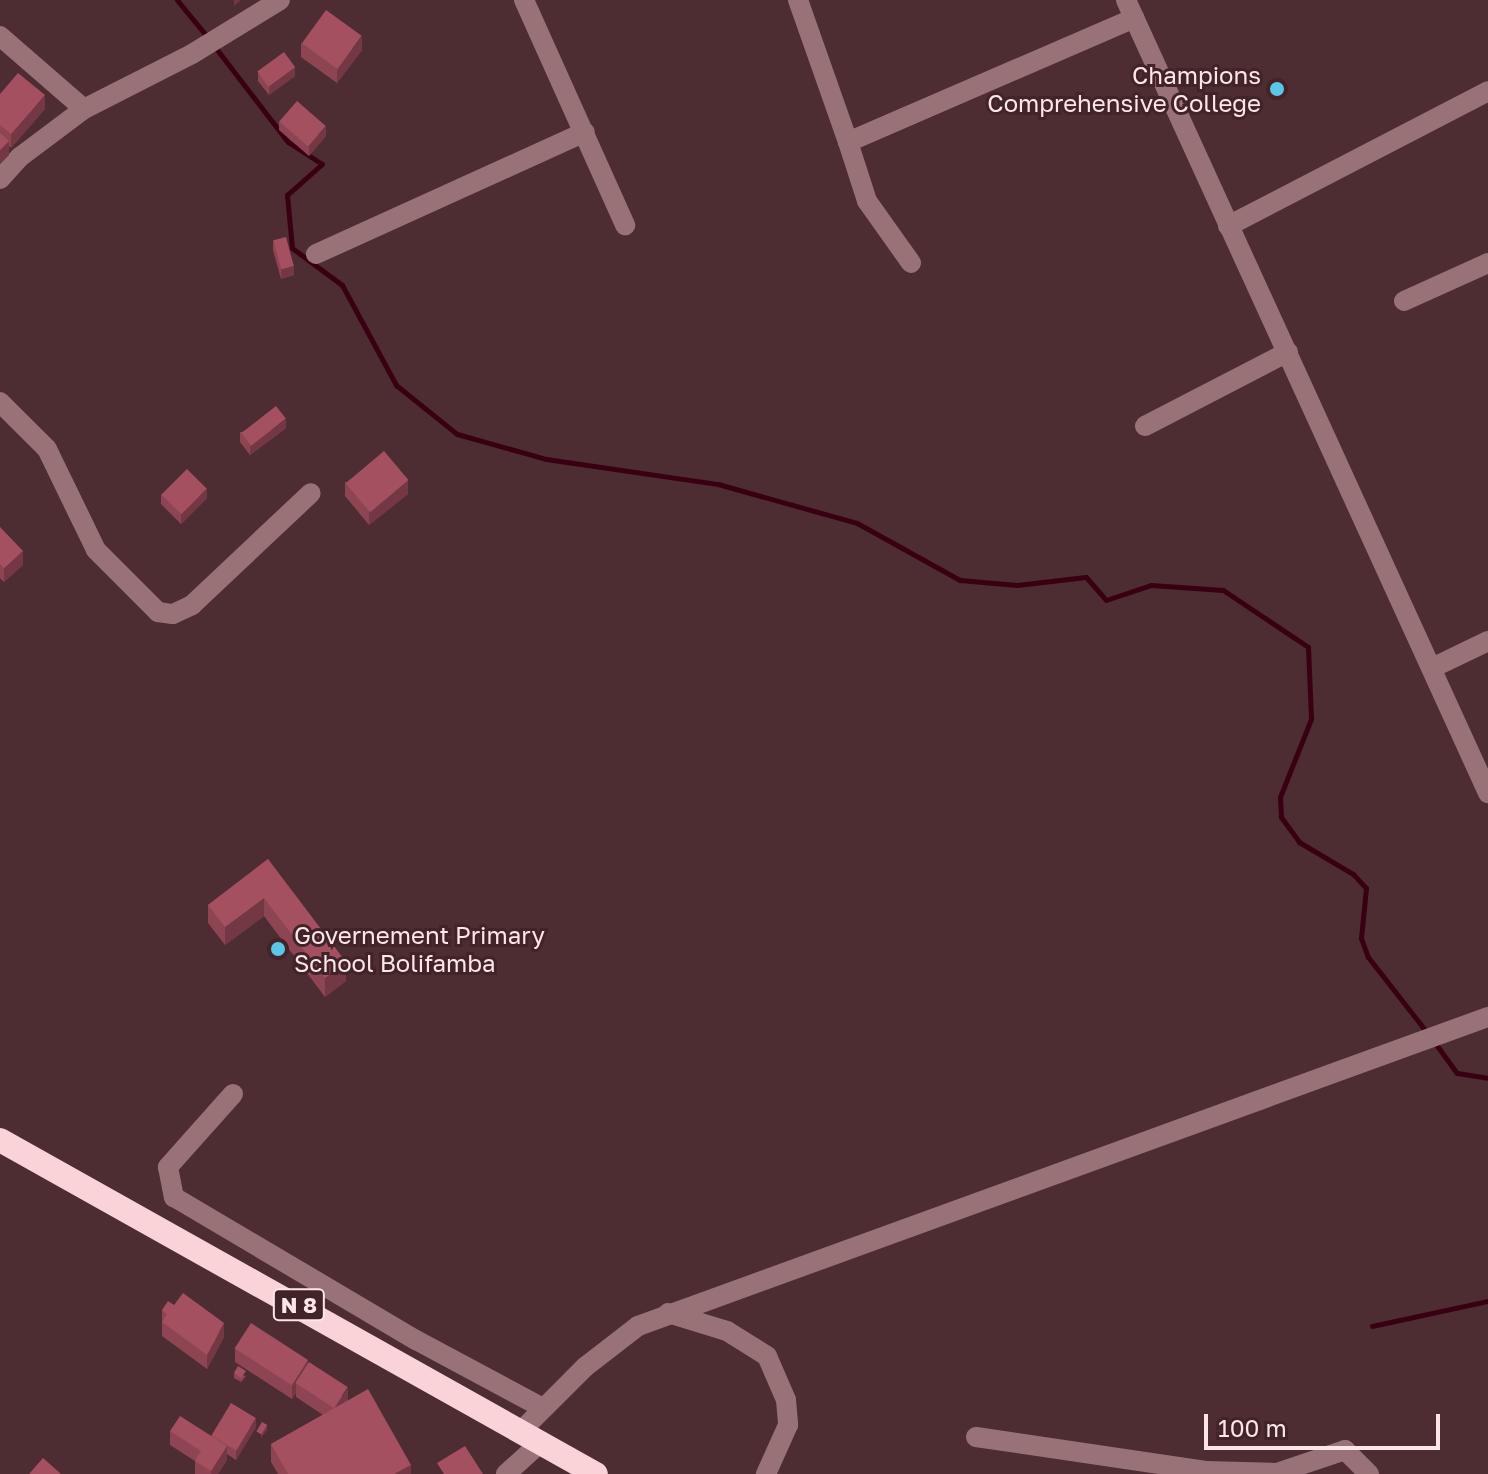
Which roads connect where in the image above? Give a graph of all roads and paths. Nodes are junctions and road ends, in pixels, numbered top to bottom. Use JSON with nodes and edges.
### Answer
{"nodes":[{"id":1,"x":280,"y":0,"type":"edge"},
{"id":2,"x":524,"y":0,"type":"edge"},
{"id":3,"x":798,"y":0,"type":"edge"},
{"id":4,"x":1130,"y":9,"type":"edge"},
{"id":5,"x":0,"y":36,"type":"edge"},
{"id":6,"x":1488,"y":91,"type":"edge"},
{"id":7,"x":84,"y":109,"type":"junction"},
{"id":8,"x":585,"y":132,"type":"junction"},
{"id":9,"x":848,"y":142,"type":"junction"},
{"id":10,"x":0,"y":179,"type":"edge"},
{"id":11,"x":625,"y":225,"type":"dead end"},
{"id":12,"x":1228,"y":226,"type":"junction"},
{"id":13,"x":316,"y":254,"type":"dead end"},
{"id":14,"x":911,"y":263,"type":"dead end"},
{"id":15,"x":1488,"y":263,"type":"edge"},
{"id":16,"x":1404,"y":301,"type":"dead end"},
{"id":17,"x":1288,"y":352,"type":"junction"},
{"id":18,"x":0,"y":402,"type":"edge"},
{"id":19,"x":1145,"y":426,"type":"dead end"},
{"id":20,"x":311,"y":493,"type":"dead end"},
{"id":21,"x":1488,"y":641,"type":"edge"},
{"id":22,"x":1432,"y":668,"type":"junction"},
{"id":23,"x":1488,"y":793,"type":"edge"},
{"id":24,"x":1488,"y":1017,"type":"edge"},
{"id":25,"x":233,"y":1094,"type":"dead end"},
{"id":26,"x":0,"y":1140,"type":"edge"},
{"id":27,"x":668,"y":1313,"type":"junction"},
{"id":28,"x":543,"y":1408,"type":"junction"},
{"id":29,"x":531,"y":1436,"type":"junction"},
{"id":30,"x":976,"y":1437,"type":"dead end"},
{"id":31,"x":506,"y":1474,"type":"edge"},
{"id":32,"x":596,"y":1474,"type":"edge"},
{"id":33,"x":766,"y":1474,"type":"edge"},
{"id":34,"x":1369,"y":1474,"type":"edge"}],
"edges":[{"from":1,"to":7,"type":"street"},
{"from":2,"to":8,"type":"street"},
{"from":3,"to":9,"type":"street"},
{"from":4,"to":9,"type":"street"},
{"from":4,"to":12,"type":"street"},
{"from":5,"to":7,"type":"street"},
{"from":6,"to":12,"type":"street"},
{"from":7,"to":10,"type":"street"},
{"from":8,"to":11,"type":"street"},
{"from":8,"to":13,"type":"street"},
{"from":9,"to":14,"type":"street"},
{"from":12,"to":17,"type":"street"},
{"from":15,"to":16,"type":"street"},
{"from":17,"to":19,"type":"street"},
{"from":17,"to":22,"type":"street"},
{"from":18,"to":20,"type":"street"},
{"from":21,"to":22,"type":"street"},
{"from":22,"to":23,"type":"street"},
{"from":24,"to":27,"type":"street"},
{"from":25,"to":28,"type":"street"},
{"from":26,"to":29,"type":"highway","number":"N 8"},
{"from":27,"to":28,"type":"street"},
{"from":27,"to":33,"type":"street"},
{"from":28,"to":29,"type":"street"},
{"from":29,"to":31,"type":"street"},
{"from":29,"to":32,"type":"highway","number":"N 8"},
{"from":30,"to":34,"type":"street"}]}
